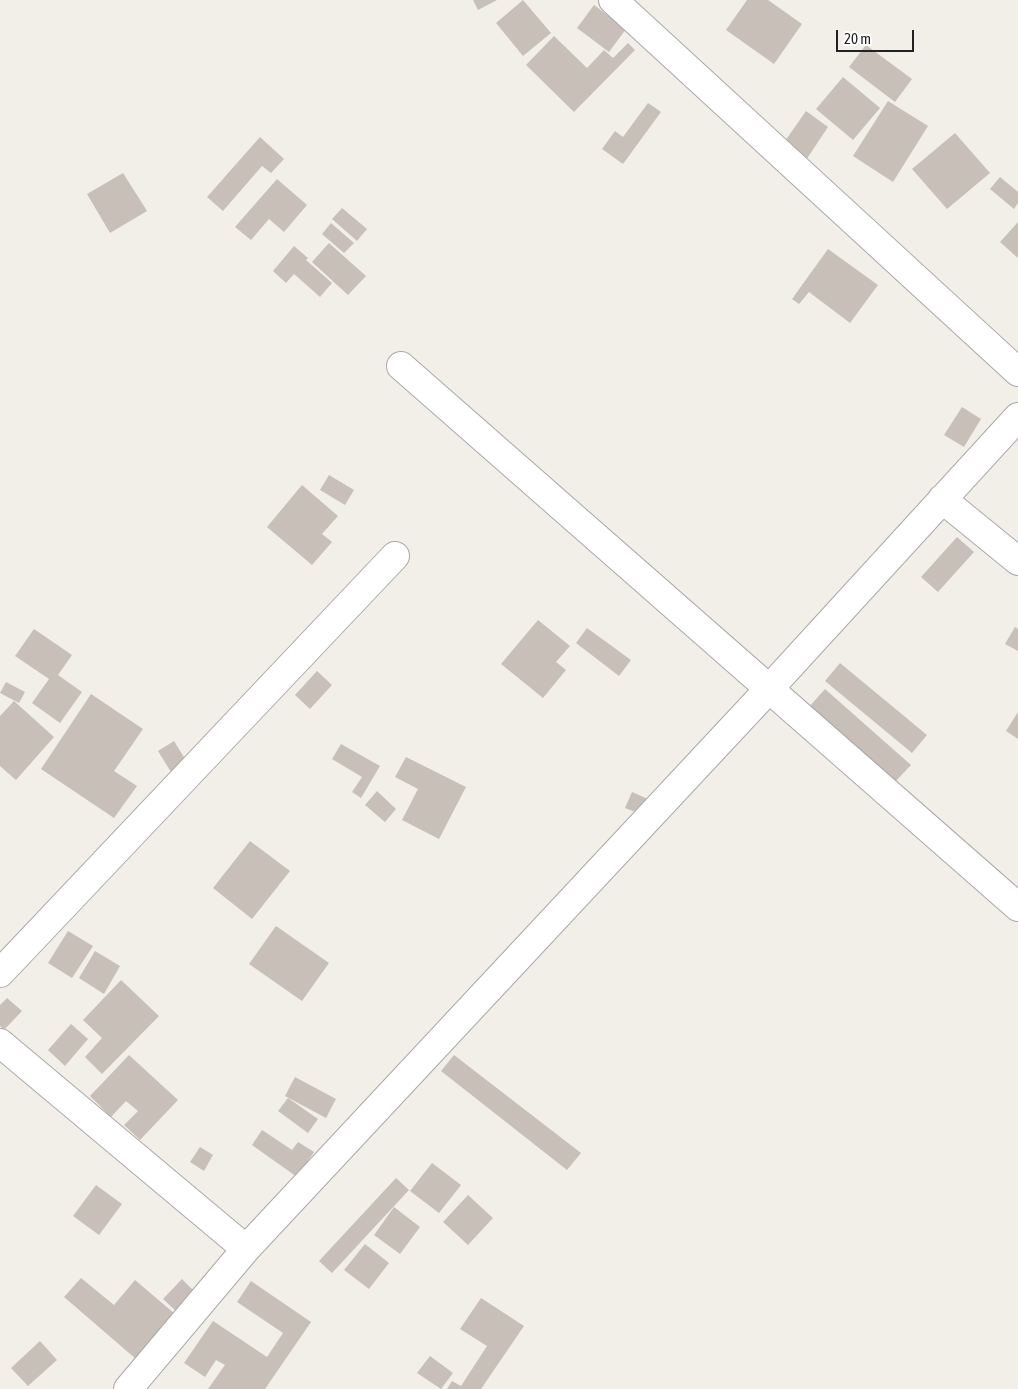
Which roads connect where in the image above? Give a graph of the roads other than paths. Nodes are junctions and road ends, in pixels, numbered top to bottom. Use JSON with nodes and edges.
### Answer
{"nodes":[{"id":1,"x":613,"y":0,"type":"edge"},
{"id":2,"x":401,"y":366,"type":"dead end"},
{"id":3,"x":1018,"y":372,"type":"edge"},
{"id":4,"x":1018,"y":417,"type":"edge"},
{"id":5,"x":942,"y":499,"type":"junction"},
{"id":6,"x":395,"y":556,"type":"dead end"},
{"id":7,"x":1018,"y":561,"type":"edge"},
{"id":8,"x":768,"y":690,"type":"junction"},
{"id":9,"x":1018,"y":907,"type":"edge"},
{"id":10,"x":0,"y":973,"type":"edge"},
{"id":11,"x":0,"y":1043,"type":"edge"},
{"id":12,"x":246,"y":1249,"type":"junction"},
{"id":13,"x":128,"y":1389,"type":"edge"}],
"edges":[{"from":1,"to":3,"type":"street"},
{"from":2,"to":8,"type":"street"},
{"from":4,"to":5,"type":"street"},
{"from":5,"to":7,"type":"street"},
{"from":5,"to":8,"type":"street"},
{"from":6,"to":10,"type":"street"},
{"from":8,"to":9,"type":"street"},
{"from":8,"to":12,"type":"street"},
{"from":11,"to":12,"type":"street"},
{"from":12,"to":13,"type":"street"}]}
